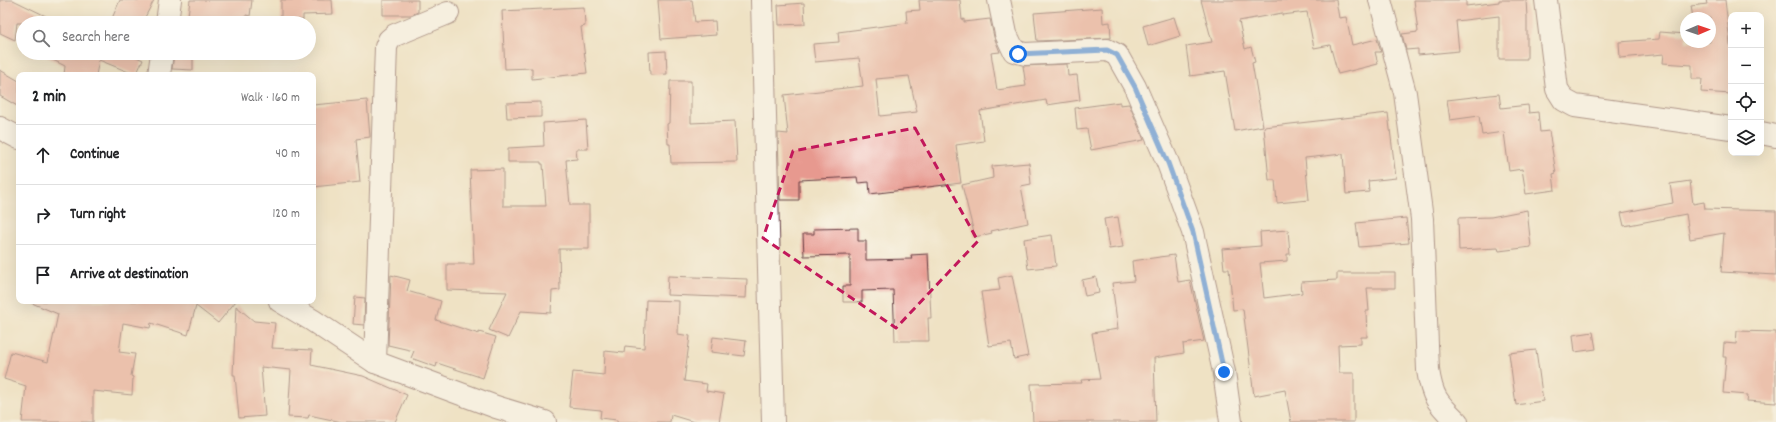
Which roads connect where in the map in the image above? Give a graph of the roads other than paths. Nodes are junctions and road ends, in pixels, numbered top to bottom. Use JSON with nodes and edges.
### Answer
{"nodes":[{"id":1,"x":170,"y":0,"type":"edge"},
{"id":2,"x":762,"y":0,"type":"edge"},
{"id":3,"x":999,"y":0,"type":"edge"},
{"id":4,"x":1380,"y":0,"type":"edge"},
{"id":5,"x":1546,"y":0,"type":"edge"},
{"id":6,"x":448,"y":13,"type":"dead end"},
{"id":7,"x":168,"y":16,"type":"edge"},
{"id":8,"x":161,"y":60,"type":"edge"},
{"id":9,"x":159,"y":72,"type":"edge"},
{"id":10,"x":0,"y":128,"type":"edge"},
{"id":11,"x":1728,"y":128,"type":"edge"},
{"id":12,"x":1764,"y":134,"type":"edge"},
{"id":13,"x":16,"y":136,"type":"edge"},
{"id":14,"x":1776,"y":136,"type":"edge"},
{"id":15,"x":285,"y":304,"type":"edge"},
{"id":16,"x":375,"y":362,"type":"junction"},
{"id":17,"x":493,"y":415,"type":"edge"},
{"id":18,"x":545,"y":422,"type":"edge"},
{"id":19,"x":773,"y":422,"type":"edge"},
{"id":20,"x":1231,"y":422,"type":"edge"},
{"id":21,"x":1457,"y":422,"type":"edge"}],
"edges":[{"from":1,"to":7,"type":"street"},
{"from":2,"to":19,"type":"street"},
{"from":3,"to":20,"type":"street"},
{"from":4,"to":21,"type":"street"},
{"from":5,"to":11,"type":"street"},
{"from":6,"to":16,"type":"street"},
{"from":8,"to":9,"type":"street"},
{"from":10,"to":13,"type":"street"},
{"from":12,"to":14,"type":"street"},
{"from":15,"to":16,"type":"street"},
{"from":16,"to":17,"type":"street"},
{"from":17,"to":18,"type":"street"}]}
